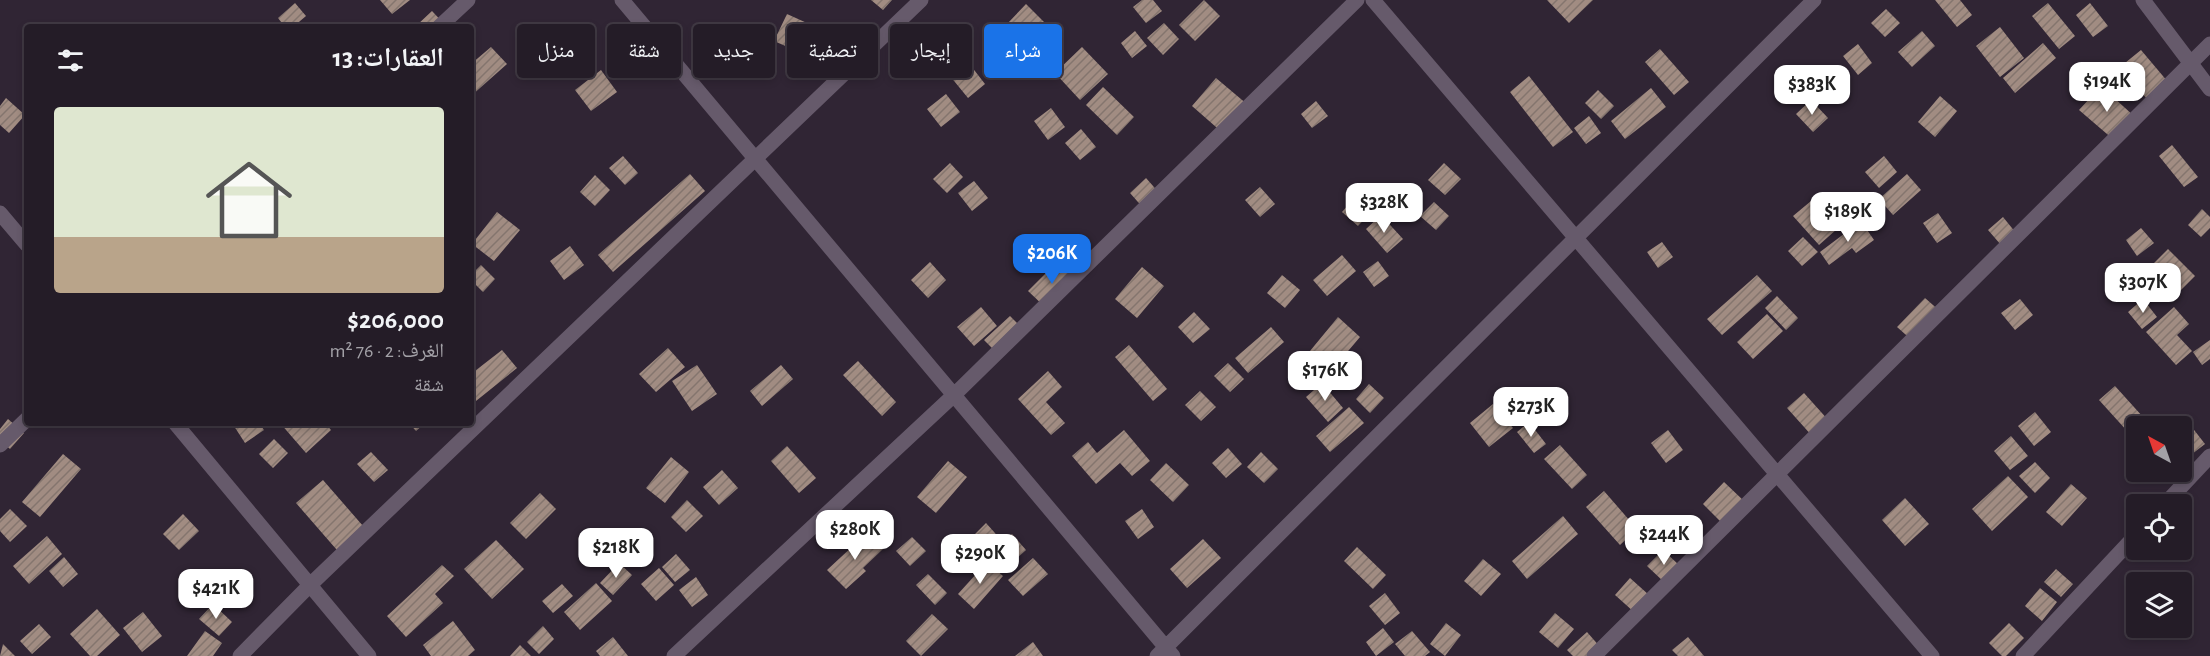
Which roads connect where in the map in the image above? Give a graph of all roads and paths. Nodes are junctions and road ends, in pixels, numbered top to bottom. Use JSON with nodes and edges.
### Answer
{"nodes":[{"id":1,"x":468,"y":0,"type":"edge"},
{"id":2,"x":622,"y":0,"type":"edge"},
{"id":3,"x":921,"y":0,"type":"edge"},
{"id":4,"x":1357,"y":0,"type":"edge"},
{"id":5,"x":1373,"y":0,"type":"edge"},
{"id":6,"x":1814,"y":0,"type":"edge"},
{"id":7,"x":2143,"y":0,"type":"edge"},
{"id":8,"x":442,"y":24,"type":"edge"},
{"id":9,"x":2210,"y":44,"type":"edge"},
{"id":10,"x":2190,"y":63,"type":"junction"},
{"id":11,"x":2210,"y":89,"type":"edge"},
{"id":12,"x":755,"y":158,"type":"junction"},
{"id":13,"x":0,"y":213,"type":"edge"},
{"id":14,"x":1576,"y":239,"type":"junction"},
{"id":15,"x":24,"y":241,"type":"edge"},
{"id":16,"x":954,"y":395,"type":"junction"},
{"id":17,"x":24,"y":422,"type":"edge"},
{"id":18,"x":178,"y":426,"type":"edge"},
{"id":19,"x":0,"y":445,"type":"edge"},
{"id":20,"x":2210,"y":456,"type":"edge"},
{"id":21,"x":1777,"y":474,"type":"junction"},
{"id":22,"x":2174,"y":494,"type":"edge"},
{"id":23,"x":2126,"y":546,"type":"edge"},
{"id":24,"x":310,"y":585,"type":"junction"},
{"id":25,"x":1165,"y":653,"type":"edge"},
{"id":26,"x":240,"y":656,"type":"edge"},
{"id":27,"x":369,"y":656,"type":"edge"},
{"id":28,"x":674,"y":656,"type":"edge"},
{"id":29,"x":1594,"y":656,"type":"edge"},
{"id":30,"x":1932,"y":656,"type":"edge"},
{"id":31,"x":2023,"y":656,"type":"edge"}],
"edges":[{"from":1,"to":8,"type":"street"},
{"from":2,"to":12,"type":"street"},
{"from":3,"to":12,"type":"street"},
{"from":4,"to":16,"type":"street"},
{"from":5,"to":14,"type":"street"},
{"from":6,"to":14,"type":"street"},
{"from":7,"to":10,"type":"street"},
{"from":9,"to":10,"type":"street"},
{"from":10,"to":11,"type":"street"},
{"from":10,"to":21,"type":"street"},
{"from":12,"to":16,"type":"street"},
{"from":12,"to":24,"type":"street"},
{"from":13,"to":15,"type":"street"},
{"from":14,"to":21,"type":"street"},
{"from":14,"to":25,"type":"street"},
{"from":16,"to":25,"type":"street"},
{"from":16,"to":28,"type":"street"},
{"from":17,"to":19,"type":"street"},
{"from":18,"to":24,"type":"street"},
{"from":20,"to":22,"type":"street"},
{"from":21,"to":29,"type":"street"},
{"from":21,"to":30,"type":"street"},
{"from":23,"to":31,"type":"street"},
{"from":24,"to":26,"type":"street"},
{"from":24,"to":27,"type":"street"}]}
